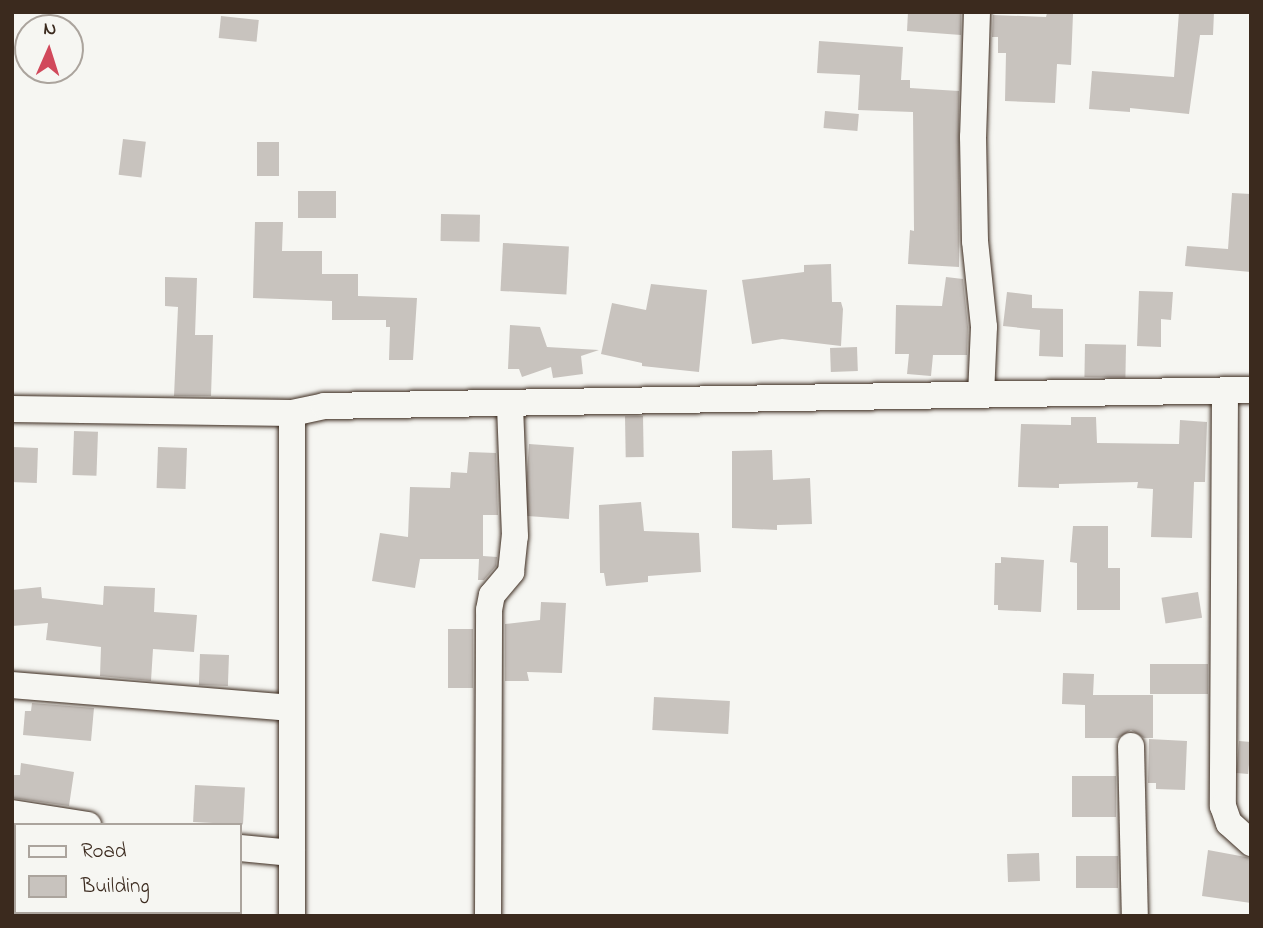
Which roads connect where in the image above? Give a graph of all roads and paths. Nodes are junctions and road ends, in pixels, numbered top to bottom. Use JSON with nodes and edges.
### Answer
{"nodes":[{"id":1,"x":977,"y":12,"type":"edge"},
{"id":2,"x":1251,"y":390,"type":"edge"},
{"id":3,"x":1224,"y":391,"type":"junction"},
{"id":4,"x":981,"y":395,"type":"junction"},
{"id":5,"x":510,"y":404,"type":"junction"},
{"id":6,"x":12,"y":409,"type":"edge"},
{"id":7,"x":292,"y":413,"type":"junction"},
{"id":8,"x":12,"y":685,"type":"edge"},
{"id":9,"x":291,"y":708,"type":"junction"},
{"id":10,"x":1131,"y":746,"type":"dead end"},
{"id":11,"x":12,"y":813,"type":"edge"},
{"id":12,"x":75,"y":823,"type":"edge"},
{"id":13,"x":1251,"y":843,"type":"edge"},
{"id":14,"x":242,"y":848,"type":"edge"},
{"id":15,"x":292,"y":853,"type":"junction"},
{"id":16,"x":292,"y":916,"type":"edge"},
{"id":17,"x":488,"y":916,"type":"edge"},
{"id":18,"x":1135,"y":916,"type":"edge"}],
"edges":[{"from":1,"to":4,"type":"street"},
{"from":2,"to":3,"type":"street"},
{"from":3,"to":4,"type":"street"},
{"from":3,"to":13,"type":"street"},
{"from":4,"to":5,"type":"street"},
{"from":5,"to":7,"type":"street"},
{"from":5,"to":17,"type":"street"},
{"from":6,"to":7,"type":"street"},
{"from":7,"to":9,"type":"street"},
{"from":8,"to":9,"type":"street"},
{"from":9,"to":15,"type":"street"},
{"from":10,"to":18,"type":"street"},
{"from":11,"to":12,"type":"street"},
{"from":14,"to":15,"type":"street"},
{"from":15,"to":16,"type":"street"}]}
